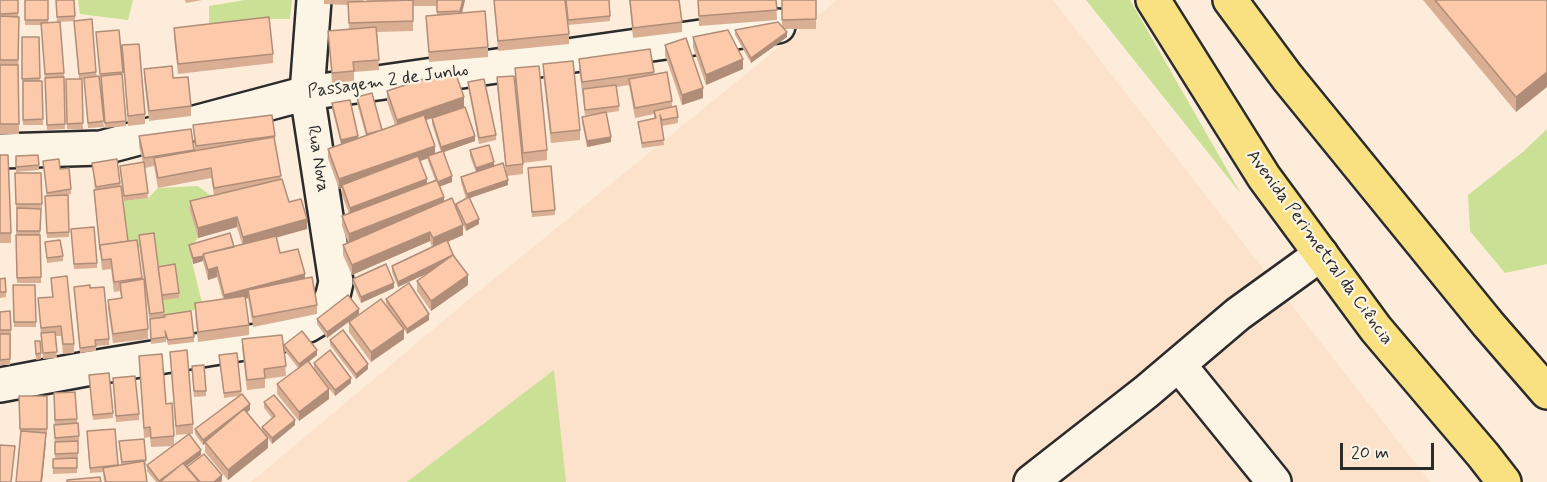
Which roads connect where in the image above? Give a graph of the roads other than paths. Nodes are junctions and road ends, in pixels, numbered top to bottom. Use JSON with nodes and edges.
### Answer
{"nodes":[{"id":1,"x":314,"y":0,"type":"edge"},
{"id":2,"x":1153,"y":0,"type":"edge"},
{"id":3,"x":1230,"y":0,"type":"edge"},
{"id":4,"x":780,"y":26,"type":"edge"},
{"id":5,"x":307,"y":93,"type":"junction"},
{"id":6,"x":0,"y":151,"type":"edge"},
{"id":7,"x":1321,"y":254,"type":"junction"},
{"id":8,"x":1179,"y":365,"type":"junction"},
{"id":9,"x":0,"y":385,"type":"edge"},
{"id":10,"x":1547,"y":392,"type":"edge"},
{"id":11,"x":1031,"y":482,"type":"edge"},
{"id":12,"x":1274,"y":482,"type":"edge"},
{"id":13,"x":1504,"y":482,"type":"edge"}],
"edges":[{"from":1,"to":5,"type":"street","name":"Rua Nova"},
{"from":2,"to":7,"type":"main road","name":"Avenida Perimetral da Ciência"},
{"from":3,"to":10,"type":"main road"},
{"from":4,"to":5,"type":"street","name":"Passagem 2 de Junho"},
{"from":5,"to":6,"type":"street","name":"Passagem 2 de Junho"},
{"from":5,"to":9,"type":"street","name":"Rua Nova"},
{"from":7,"to":8,"type":"street"},
{"from":7,"to":13,"type":"main road","name":"Avenida Perimetral da Ciência"},
{"from":8,"to":11,"type":"street"},
{"from":8,"to":12,"type":"street"}]}
